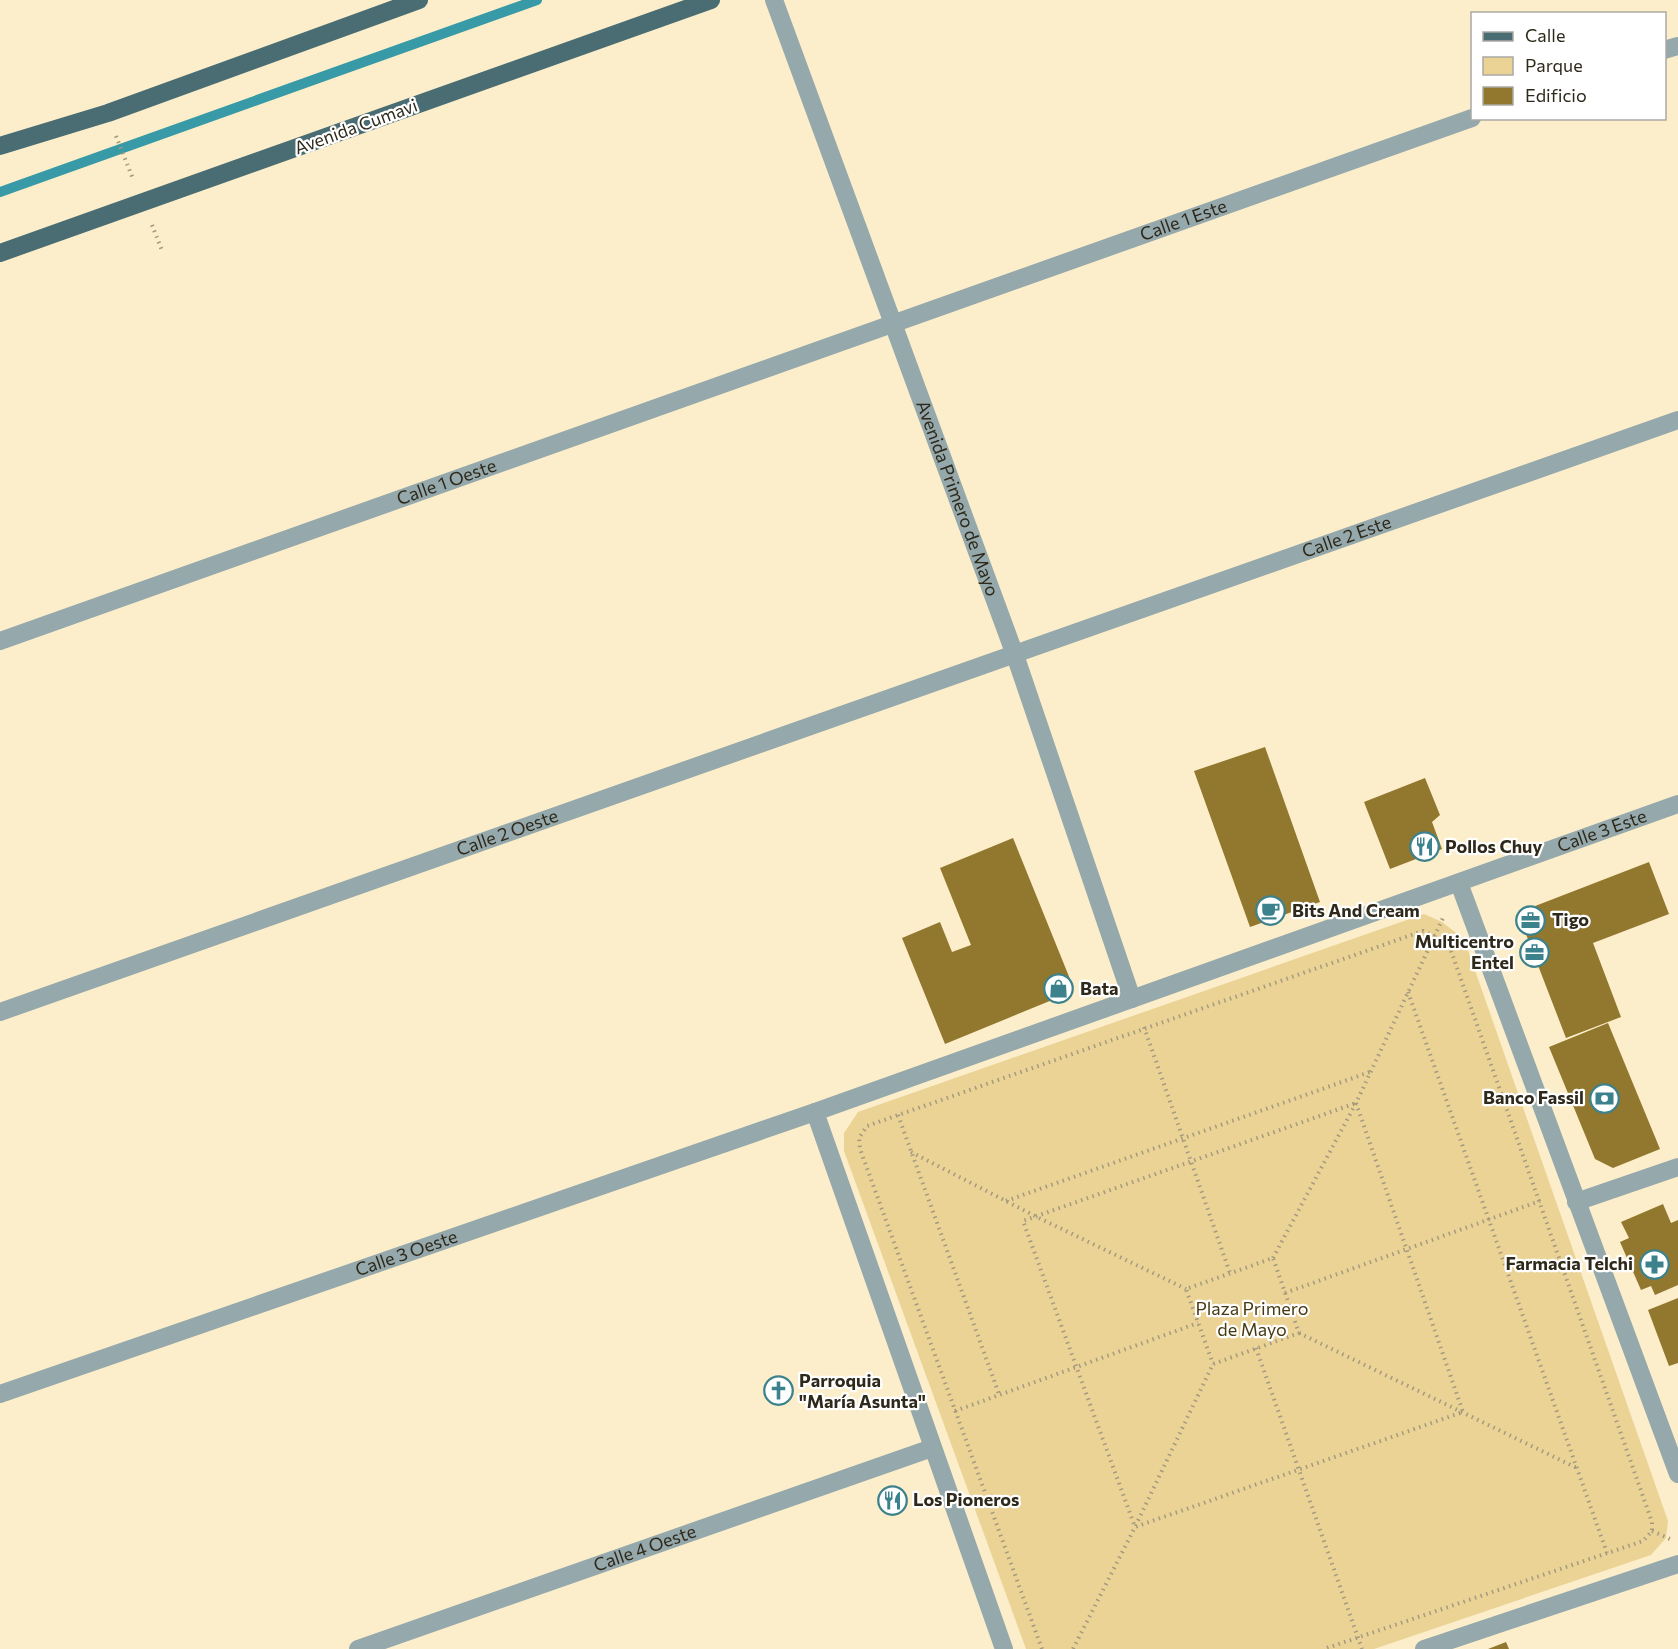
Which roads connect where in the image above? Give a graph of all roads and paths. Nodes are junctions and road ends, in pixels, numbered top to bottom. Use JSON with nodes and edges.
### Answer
{"nodes":[{"id":1,"x":419,"y":0,"type":"edge"},
{"id":2,"x":711,"y":0,"type":"edge"},
{"id":3,"x":774,"y":0,"type":"edge"},
{"id":4,"x":1471,"y":119,"type":"edge"},
{"id":5,"x":118,"y":141,"type":"dead end"},
{"id":6,"x":1,"y":142,"type":"edge"},
{"id":7,"x":134,"y":181,"type":"dead end"},
{"id":8,"x":0,"y":253,"type":"edge"},
{"id":9,"x":894,"y":323,"type":"junction"},
{"id":10,"x":1678,"y":420,"type":"edge"},
{"id":11,"x":0,"y":641,"type":"edge"},
{"id":12,"x":1015,"y":655,"type":"junction"},
{"id":13,"x":1678,"y":804,"type":"edge"},
{"id":14,"x":1459,"y":883,"type":"junction"},
{"id":15,"x":1435,"y":936,"type":"junction"},
{"id":16,"x":1408,"y":992,"type":"junction"},
{"id":17,"x":1132,"y":999,"type":"junction"},
{"id":18,"x":0,"y":1012,"type":"edge"},
{"id":19,"x":1145,"y":1029,"type":"junction"},
{"id":20,"x":1371,"y":1072,"type":"junction"},
{"id":21,"x":1356,"y":1103,"type":"junction"},
{"id":22,"x":815,"y":1112,"type":"junction"},
{"id":23,"x":898,"y":1115,"type":"junction"},
{"id":24,"x":1183,"y":1138,"type":"junction"},
{"id":25,"x":911,"y":1152,"type":"junction"},
{"id":26,"x":1192,"y":1162,"type":"junction"},
{"id":27,"x":1678,"y":1167,"type":"edge"},
{"id":28,"x":1006,"y":1201,"type":"junction"},
{"id":29,"x":1540,"y":1201,"type":"junction"},
{"id":30,"x":1576,"y":1202,"type":"junction"},
{"id":31,"x":1037,"y":1217,"type":"junction"},
{"id":32,"x":1489,"y":1220,"type":"junction"},
{"id":33,"x":1406,"y":1249,"type":"junction"},
{"id":34,"x":1273,"y":1258,"type":"junction"},
{"id":35,"x":1230,"y":1273,"type":"junction"},
{"id":36,"x":1186,"y":1289,"type":"junction"},
{"id":37,"x":1285,"y":1293,"type":"junction"},
{"id":38,"x":1198,"y":1323,"type":"junction"},
{"id":39,"x":1299,"y":1333,"type":"junction"},
{"id":40,"x":1256,"y":1348,"type":"junction"},
{"id":41,"x":1213,"y":1364,"type":"junction"},
{"id":42,"x":1076,"y":1367,"type":"junction"},
{"id":43,"x":0,"y":1394,"type":"edge"},
{"id":44,"x":999,"y":1394,"type":"junction"},
{"id":45,"x":955,"y":1410,"type":"junction"},
{"id":46,"x":1462,"y":1412,"type":"junction"},
{"id":47,"x":932,"y":1448,"type":"junction"},
{"id":48,"x":1577,"y":1468,"type":"junction"},
{"id":49,"x":1299,"y":1469,"type":"junction"},
{"id":50,"x":1678,"y":1474,"type":"edge"},
{"id":51,"x":1135,"y":1527,"type":"junction"},
{"id":52,"x":1652,"y":1531,"type":"junction"},
{"id":53,"x":1678,"y":1542,"type":"edge"},
{"id":54,"x":1607,"y":1553,"type":"junction"},
{"id":55,"x":1678,"y":1564,"type":"edge"},
{"id":56,"x":1357,"y":1638,"type":"junction"},
{"id":57,"x":358,"y":1649,"type":"edge"},
{"id":58,"x":1004,"y":1649,"type":"edge"},
{"id":59,"x":1042,"y":1649,"type":"edge"},
{"id":60,"x":1074,"y":1649,"type":"edge"},
{"id":61,"x":1324,"y":1649,"type":"edge"},
{"id":62,"x":1362,"y":1649,"type":"edge"},
{"id":63,"x":1424,"y":1649,"type":"edge"}],
"edges":[{"from":1,"to":6,"type":"main road"},
{"from":2,"to":8,"type":"main road","name":"Avenida Cumavi"},
{"from":3,"to":9,"type":"street","name":"Avenida Primero de Mayo"},
{"from":4,"to":9,"type":"street","name":"Calle 1 Este"},
{"from":5,"to":7,"type":"path"},
{"from":9,"to":11,"type":"street","name":"Calle 1 Oeste"},
{"from":9,"to":12,"type":"street","name":"Avenida Primero de Mayo"},
{"from":10,"to":12,"type":"street","name":"Calle 2 Este"},
{"from":12,"to":17,"type":"street","name":"Avenida Primero de Mayo"},
{"from":12,"to":18,"type":"street","name":"Calle 2 Oeste"},
{"from":13,"to":14,"type":"street","name":"Calle 3 Este"},
{"from":14,"to":17,"type":"street"},
{"from":14,"to":30,"type":"street"},
{"from":15,"to":16,"type":"path"},
{"from":15,"to":19,"type":"path"},
{"from":15,"to":29,"type":"path"},
{"from":16,"to":20,"type":"path"},
{"from":16,"to":32,"type":"path"},
{"from":17,"to":19,"type":"path"},
{"from":17,"to":22,"type":"street"},
{"from":19,"to":23,"type":"path"},
{"from":19,"to":24,"type":"path"},
{"from":20,"to":21,"type":"path"},
{"from":20,"to":24,"type":"path"},
{"from":21,"to":26,"type":"path"},
{"from":21,"to":33,"type":"path"},
{"from":21,"to":34,"type":"path"},
{"from":22,"to":43,"type":"street","name":"Calle 3 Oeste"},
{"from":22,"to":47,"type":"street"},
{"from":23,"to":25,"type":"path"},
{"from":23,"to":45,"type":"path"},
{"from":24,"to":26,"type":"path"},
{"from":24,"to":28,"type":"path"},
{"from":25,"to":28,"type":"path"},
{"from":25,"to":44,"type":"path"},
{"from":26,"to":31,"type":"path"},
{"from":26,"to":35,"type":"path"},
{"from":27,"to":30,"type":"street"},
{"from":28,"to":31,"type":"path"},
{"from":29,"to":32,"type":"path"},
{"from":29,"to":52,"type":"path"},
{"from":30,"to":50,"type":"street"},
{"from":31,"to":36,"type":"path"},
{"from":31,"to":42,"type":"path"},
{"from":32,"to":33,"type":"path"},
{"from":32,"to":48,"type":"path"},
{"from":33,"to":37,"type":"path"},
{"from":33,"to":46,"type":"path"},
{"from":34,"to":35,"type":"path"},
{"from":34,"to":37,"type":"path"},
{"from":35,"to":36,"type":"path"},
{"from":36,"to":38,"type":"path"},
{"from":37,"to":39,"type":"path"},
{"from":38,"to":41,"type":"path"},
{"from":38,"to":42,"type":"path"},
{"from":39,"to":40,"type":"path"},
{"from":39,"to":46,"type":"path"},
{"from":40,"to":41,"type":"path"},
{"from":40,"to":49,"type":"path"},
{"from":41,"to":51,"type":"path"},
{"from":42,"to":44,"type":"path"},
{"from":42,"to":51,"type":"path"},
{"from":44,"to":45,"type":"path"},
{"from":45,"to":59,"type":"path"},
{"from":46,"to":48,"type":"path"},
{"from":46,"to":49,"type":"path"},
{"from":47,"to":57,"type":"street","name":"Calle 4 Oeste"},
{"from":47,"to":58,"type":"street"},
{"from":48,"to":54,"type":"path"},
{"from":49,"to":51,"type":"path"},
{"from":49,"to":56,"type":"path"},
{"from":51,"to":60,"type":"path"},
{"from":52,"to":53,"type":"path"},
{"from":52,"to":54,"type":"path"},
{"from":54,"to":56,"type":"path"},
{"from":55,"to":63,"type":"street"},
{"from":56,"to":61,"type":"path"},
{"from":56,"to":62,"type":"path"}]}
